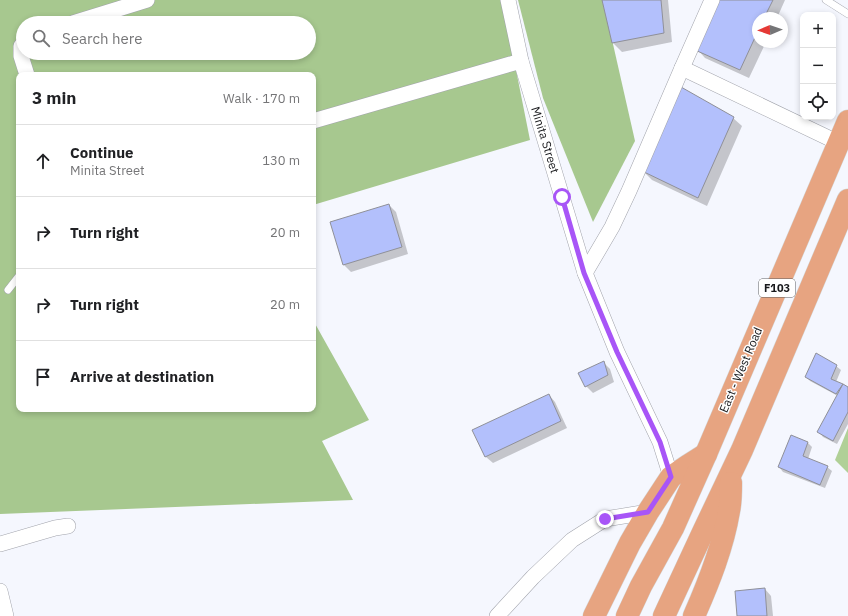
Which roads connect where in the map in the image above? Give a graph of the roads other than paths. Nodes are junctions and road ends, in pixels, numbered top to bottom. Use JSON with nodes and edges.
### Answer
{"nodes":[{"id":1,"x":147,"y":0,"type":"edge"},
{"id":2,"x":508,"y":0,"type":"edge"},
{"id":3,"x":712,"y":0,"type":"edge"},
{"id":4,"x":826,"y":0,"type":"edge"},
{"id":5,"x":848,"y":14,"type":"edge"},
{"id":6,"x":96,"y":16,"type":"edge"},
{"id":7,"x":22,"y":60,"type":"edge"},
{"id":8,"x":521,"y":61,"type":"junction"},
{"id":9,"x":682,"y":68,"type":"junction"},
{"id":10,"x":26,"y":72,"type":"edge"},
{"id":11,"x":316,"y":120,"type":"edge"},
{"id":12,"x":848,"y":122,"type":"edge"},
{"id":13,"x":839,"y":143,"type":"junction"},
{"id":14,"x":848,"y":200,"type":"edge"},
{"id":15,"x":584,"y":273,"type":"junction"},
{"id":16,"x":16,"y":280,"type":"edge"},
{"id":17,"x":8,"y":290,"type":"dead end"},
{"id":18,"x":706,"y":454,"type":"junction"},
{"id":19,"x":732,"y":471,"type":"junction"},
{"id":20,"x":671,"y":477,"type":"junction"},
{"id":21,"x":648,"y":512,"type":"junction"},
{"id":22,"x":68,"y":526,"type":"dead end"},
{"id":23,"x":0,"y":544,"type":"edge"},
{"id":24,"x":0,"y":591,"type":"edge"},
{"id":25,"x":6,"y":616,"type":"edge"},
{"id":26,"x":497,"y":616,"type":"edge"},
{"id":27,"x":594,"y":616,"type":"edge"},
{"id":28,"x":627,"y":616,"type":"edge"},
{"id":29,"x":664,"y":616,"type":"edge"},
{"id":30,"x":694,"y":616,"type":"edge"}],
"edges":[{"from":1,"to":6,"type":"street"},
{"from":2,"to":8,"type":"street","name":"Minita Street"},
{"from":3,"to":9,"type":"street"},
{"from":4,"to":5,"type":"lane"},
{"from":7,"to":10,"type":"street"},
{"from":8,"to":11,"type":"street"},
{"from":8,"to":15,"type":"street","name":"Minita Street"},
{"from":9,"to":13,"type":"street"},
{"from":9,"to":15,"type":"street"},
{"from":12,"to":13,"type":"main road","name":"East - West Road","number":"F103"},
{"from":13,"to":18,"type":"main road","name":"East - West Road","number":"F103"},
{"from":14,"to":19,"type":"main road","number":"F103"},
{"from":15,"to":20,"type":"street","name":"Minita Street"},
{"from":16,"to":17,"type":"lane"},
{"from":18,"to":20,"type":"main road"},
{"from":18,"to":28,"type":"main road","name":"East - West Road","number":"F103"},
{"from":19,"to":29,"type":"main road","number":"F103"},
{"from":19,"to":30,"type":"main road"},
{"from":20,"to":21,"type":"main road"},
{"from":21,"to":26,"type":"street"},
{"from":21,"to":27,"type":"main road"},
{"from":22,"to":23,"type":"street"},
{"from":24,"to":25,"type":"street"}]}
